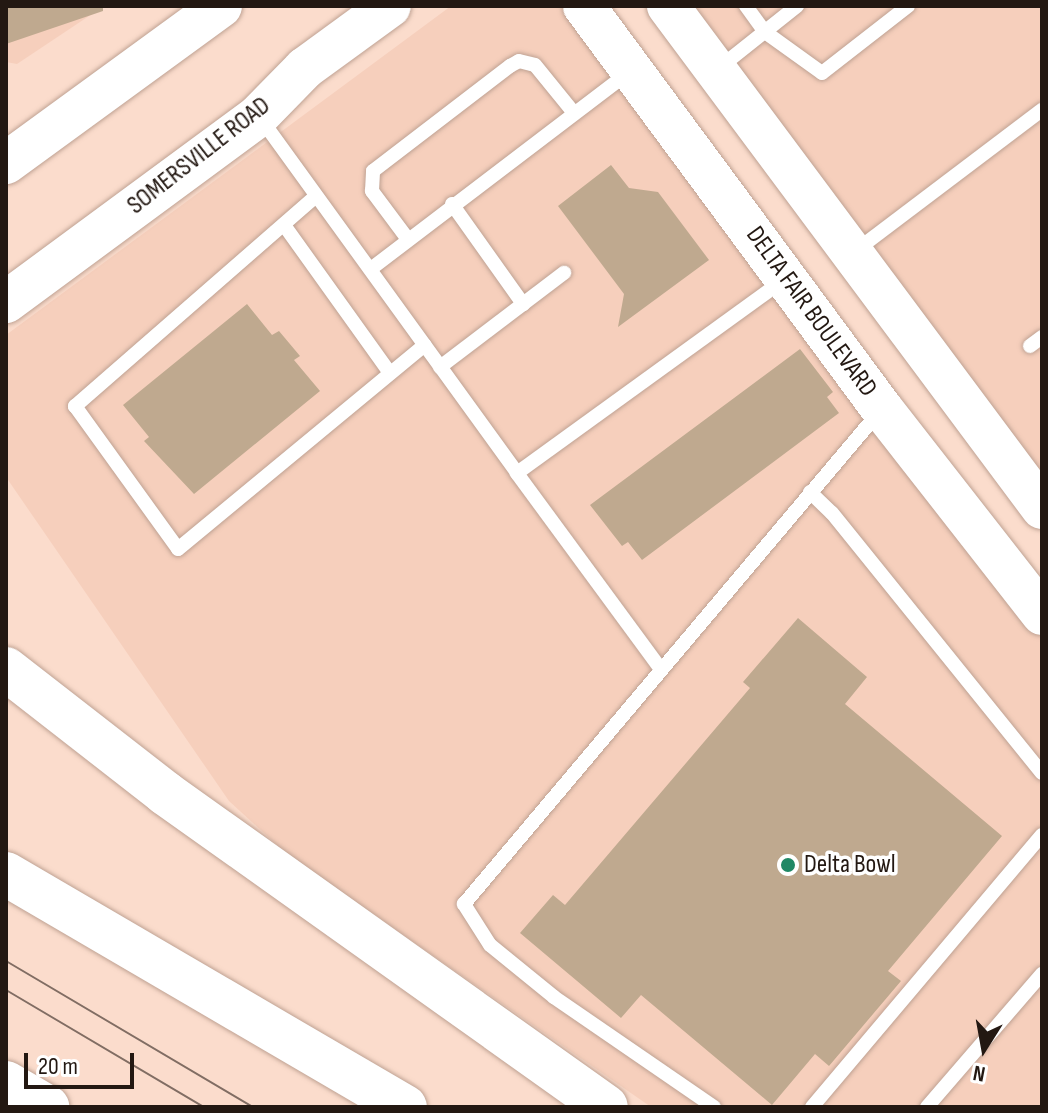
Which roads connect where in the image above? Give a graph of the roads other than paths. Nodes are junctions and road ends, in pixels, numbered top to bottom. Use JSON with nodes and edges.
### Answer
{"nodes":[{"id":1,"x":390,"y":6,"type":"edge"},
{"id":2,"x":584,"y":6,"type":"edge"},
{"id":3,"x":668,"y":6,"type":"edge"},
{"id":4,"x":746,"y":6,"type":"edge"},
{"id":5,"x":797,"y":6,"type":"edge"},
{"id":6,"x":908,"y":6,"type":"edge"},
{"id":7,"x":216,"y":7,"type":"edge"},
{"id":8,"x":765,"y":32,"type":"junction"},
{"id":9,"x":632,"y":70,"type":"junction"},
{"id":10,"x":715,"y":71,"type":"junction"},
{"id":11,"x":1042,"y":110,"type":"edge"},
{"id":12,"x":574,"y":113,"type":"junction"},
{"id":13,"x":258,"y":116,"type":"junction"},
{"id":14,"x":6,"y":163,"type":"edge"},
{"id":15,"x":316,"y":196,"type":"junction"},
{"id":16,"x":452,"y":204,"type":"junction"},
{"id":17,"x":284,"y":225,"type":"junction"},
{"id":18,"x":407,"y":238,"type":"junction"},
{"id":19,"x":852,"y":253,"type":"junction"},
{"id":20,"x":372,"y":268,"type":"junction"},
{"id":21,"x":564,"y":273,"type":"dead end"},
{"id":22,"x":786,"y":278,"type":"junction"},
{"id":23,"x":6,"y":302,"type":"edge"},
{"id":24,"x":523,"y":304,"type":"junction"},
{"id":25,"x":425,"y":345,"type":"junction"},
{"id":26,"x":440,"y":367,"type":"junction"},
{"id":27,"x":390,"y":373,"type":"junction"},
{"id":28,"x":966,"y":407,"type":"junction"},
{"id":29,"x":882,"y":409,"type":"junction"},
{"id":30,"x":912,"y":449,"type":"junction"},
{"id":31,"x":517,"y":473,"type":"junction"},
{"id":32,"x":810,"y":492,"type":"junction"},
{"id":33,"x":1042,"y":508,"type":"edge"},
{"id":34,"x":1042,"y":614,"type":"edge"},
{"id":35,"x":660,"y":668,"type":"junction"},
{"id":36,"x":6,"y":669,"type":"edge"},
{"id":37,"x":1042,"y":773,"type":"edge"},
{"id":38,"x":1042,"y":835,"type":"edge"},
{"id":39,"x":6,"y":874,"type":"edge"},
{"id":40,"x":1042,"y":974,"type":"edge"},
{"id":41,"x":6,"y":1083,"type":"edge"},
{"id":42,"x":47,"y":1107,"type":"edge"},
{"id":43,"x":405,"y":1107,"type":"edge"},
{"id":44,"x":606,"y":1107,"type":"edge"},
{"id":45,"x":714,"y":1107,"type":"edge"},
{"id":46,"x":812,"y":1107,"type":"edge"},
{"id":47,"x":927,"y":1107,"type":"edge"}],
"edges":[{"from":1,"to":13,"type":"main road","name":"SOMERSVILLE ROAD"},
{"from":2,"to":9,"type":"main road","name":"DELTA FAIR BOULEVARD"},
{"from":3,"to":10,"type":"main road"},
{"from":4,"to":8,"type":"lane"},
{"from":5,"to":8,"type":"lane"},
{"from":6,"to":8,"type":"lane"},
{"from":7,"to":14,"type":"main road"},
{"from":8,"to":10,"type":"lane"},
{"from":9,"to":12,"type":"lane"},
{"from":9,"to":22,"type":"main road","name":"DELTA FAIR BOULEVARD"},
{"from":10,"to":19,"type":"main road"},
{"from":11,"to":19,"type":"lane"},
{"from":12,"to":16,"type":"lane"},
{"from":12,"to":18,"type":"lane"},
{"from":13,"to":15,"type":"lane"},
{"from":13,"to":23,"type":"main road","name":"SOMERSVILLE ROAD"},
{"from":15,"to":17,"type":"lane"},
{"from":15,"to":20,"type":"lane"},
{"from":16,"to":18,"type":"lane"},
{"from":16,"to":24,"type":"lane"},
{"from":17,"to":27,"type":"lane"},
{"from":17,"to":27,"type":"lane"},
{"from":18,"to":20,"type":"lane"},
{"from":19,"to":28,"type":"main road"},
{"from":20,"to":25,"type":"lane"},
{"from":21,"to":24,"type":"lane"},
{"from":22,"to":29,"type":"main road","name":"DELTA FAIR BOULEVARD"},
{"from":22,"to":31,"type":"lane"},
{"from":24,"to":26,"type":"lane"},
{"from":25,"to":26,"type":"lane"},
{"from":25,"to":27,"type":"lane"},
{"from":26,"to":31,"type":"lane"},
{"from":28,"to":30,"type":"main road"},
{"from":28,"to":33,"type":"main road"},
{"from":29,"to":30,"type":"main road","name":"DELTA FAIR BOULEVARD"},
{"from":29,"to":32,"type":"lane"},
{"from":30,"to":34,"type":"main road","name":"DELTA FAIR BOULEVARD"},
{"from":31,"to":35,"type":"lane"},
{"from":32,"to":35,"type":"lane"},
{"from":32,"to":37,"type":"lane"},
{"from":35,"to":45,"type":"lane"},
{"from":36,"to":44,"type":"highway"},
{"from":38,"to":46,"type":"lane"},
{"from":39,"to":43,"type":"highway"},
{"from":40,"to":47,"type":"lane"},
{"from":41,"to":42,"type":"highway"}]}
